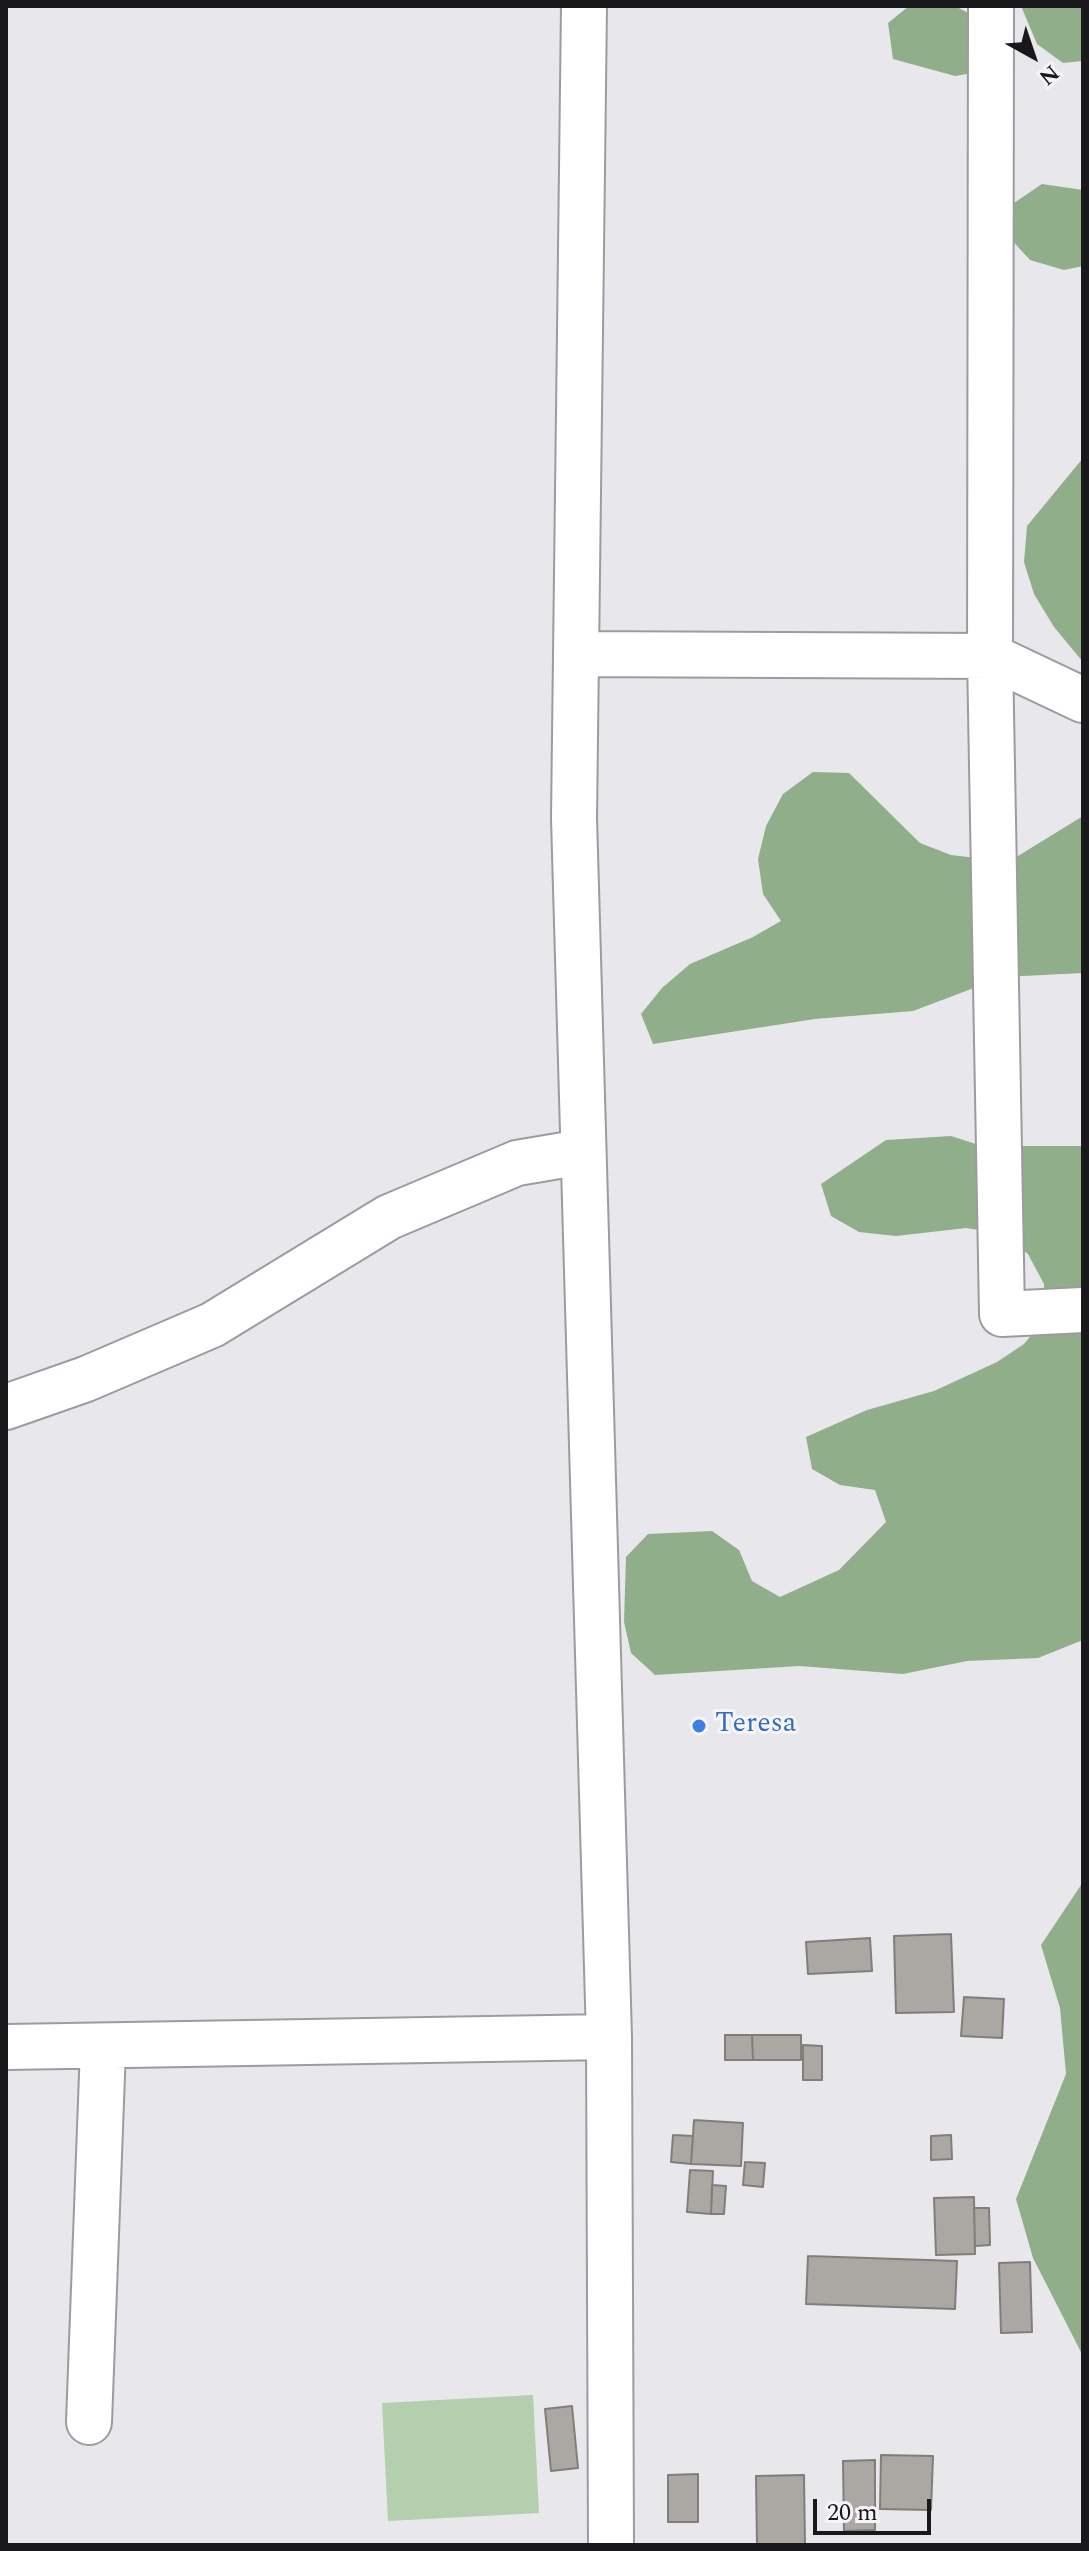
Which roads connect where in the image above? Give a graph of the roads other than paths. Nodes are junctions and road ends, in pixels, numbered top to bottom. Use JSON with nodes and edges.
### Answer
{"nodes":[{"id":1,"x":584,"y":6,"type":"edge"},
{"id":2,"x":991,"y":6,"type":"edge"},
{"id":3,"x":576,"y":654,"type":"junction"},
{"id":4,"x":990,"y":656,"type":"junction"},
{"id":5,"x":1083,"y":700,"type":"edge"},
{"id":6,"x":582,"y":1152,"type":"junction"},
{"id":7,"x":1083,"y":1310,"type":"edge"},
{"id":8,"x":6,"y":1407,"type":"edge"},
{"id":9,"x":609,"y":2037,"type":"junction"},
{"id":10,"x":6,"y":2047,"type":"edge"},
{"id":11,"x":103,"y":2048,"type":"junction"},
{"id":12,"x":89,"y":2422,"type":"dead end"},
{"id":13,"x":611,"y":2545,"type":"edge"}],
"edges":[{"from":1,"to":3,"type":"street"},
{"from":2,"to":4,"type":"street"},
{"from":3,"to":4,"type":"street"},
{"from":3,"to":6,"type":"street"},
{"from":4,"to":5,"type":"street"},
{"from":4,"to":7,"type":"street"},
{"from":6,"to":8,"type":"street"},
{"from":6,"to":9,"type":"street"},
{"from":9,"to":11,"type":"street"},
{"from":9,"to":13,"type":"street"},
{"from":10,"to":11,"type":"street"},
{"from":11,"to":12,"type":"street"}]}
